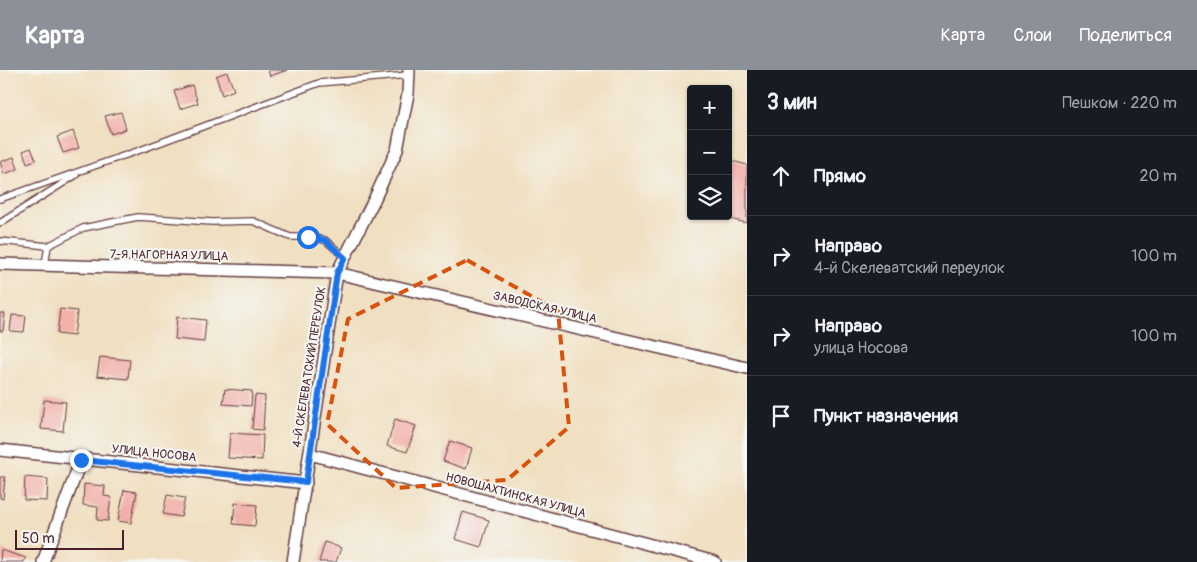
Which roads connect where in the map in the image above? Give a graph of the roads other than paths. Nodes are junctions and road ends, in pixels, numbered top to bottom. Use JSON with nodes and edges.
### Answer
{"nodes":[{"id":1,"x":409,"y":73,"type":"edge"},
{"id":2,"x":84,"y":170,"type":"junction"},
{"id":3,"x":0,"y":198,"type":"edge"},
{"id":4,"x":0,"y":223,"type":"edge"},
{"id":5,"x":0,"y":241,"type":"edge"},
{"id":6,"x":48,"y":246,"type":"junction"},
{"id":7,"x":345,"y":258,"type":"junction"},
{"id":8,"x":0,"y":264,"type":"edge"},
{"id":9,"x":45,"y":266,"type":"junction"},
{"id":10,"x":337,"y":273,"type":"junction"},
{"id":11,"x":747,"y":368,"type":"edge"},
{"id":12,"x":0,"y":450,"type":"edge"},
{"id":13,"x":310,"y":454,"type":"junction"},
{"id":14,"x":81,"y":460,"type":"junction"},
{"id":15,"x":306,"y":482,"type":"junction"},
{"id":16,"x":43,"y":562,"type":"edge"},
{"id":17,"x":293,"y":562,"type":"edge"},
{"id":18,"x":715,"y":562,"type":"edge"}],
"edges":[{"from":1,"to":2,"type":"lane"},
{"from":1,"to":7,"type":"street","name":"4-Й СКЕЛЕВАТСКИЙ ПЕРЕУЛОК"},
{"from":2,"to":3,"type":"lane"},
{"from":2,"to":4,"type":"lane"},
{"from":5,"to":6,"type":"lane"},
{"from":6,"to":7,"type":"lane"},
{"from":6,"to":9,"type":"lane"},
{"from":7,"to":10,"type":"street","name":"4-Й СКЕЛЕВАТСКИЙ ПЕРЕУЛОК"},
{"from":8,"to":9,"type":"street","name":"7-Я НАГОРНАЯ УЛИЦА"},
{"from":9,"to":10,"type":"street","name":"7-Я НАГОРНАЯ УЛИЦА"},
{"from":10,"to":11,"type":"street","name":"ЗАВОДСКАЯ УЛИЦА"},
{"from":10,"to":13,"type":"street","name":"4-Й СКЕЛЕВАТСКИЙ ПЕРЕУЛОК"},
{"from":12,"to":14,"type":"street","name":"УЛИЦА НОСОВА"},
{"from":13,"to":15,"type":"street","name":"4-Й СКЕЛЕВАТСКИЙ ПЕРЕУЛОК"},
{"from":13,"to":18,"type":"street","name":"НОВОШАХТИНСКАЯ УЛИЦА"},
{"from":14,"to":15,"type":"street","name":"УЛИЦА НОСОВА"},
{"from":14,"to":16,"type":"street"},
{"from":15,"to":17,"type":"street","name":"4-Й СКЕЛЕВАТСКИЙ ПЕРЕУЛОК"}]}
